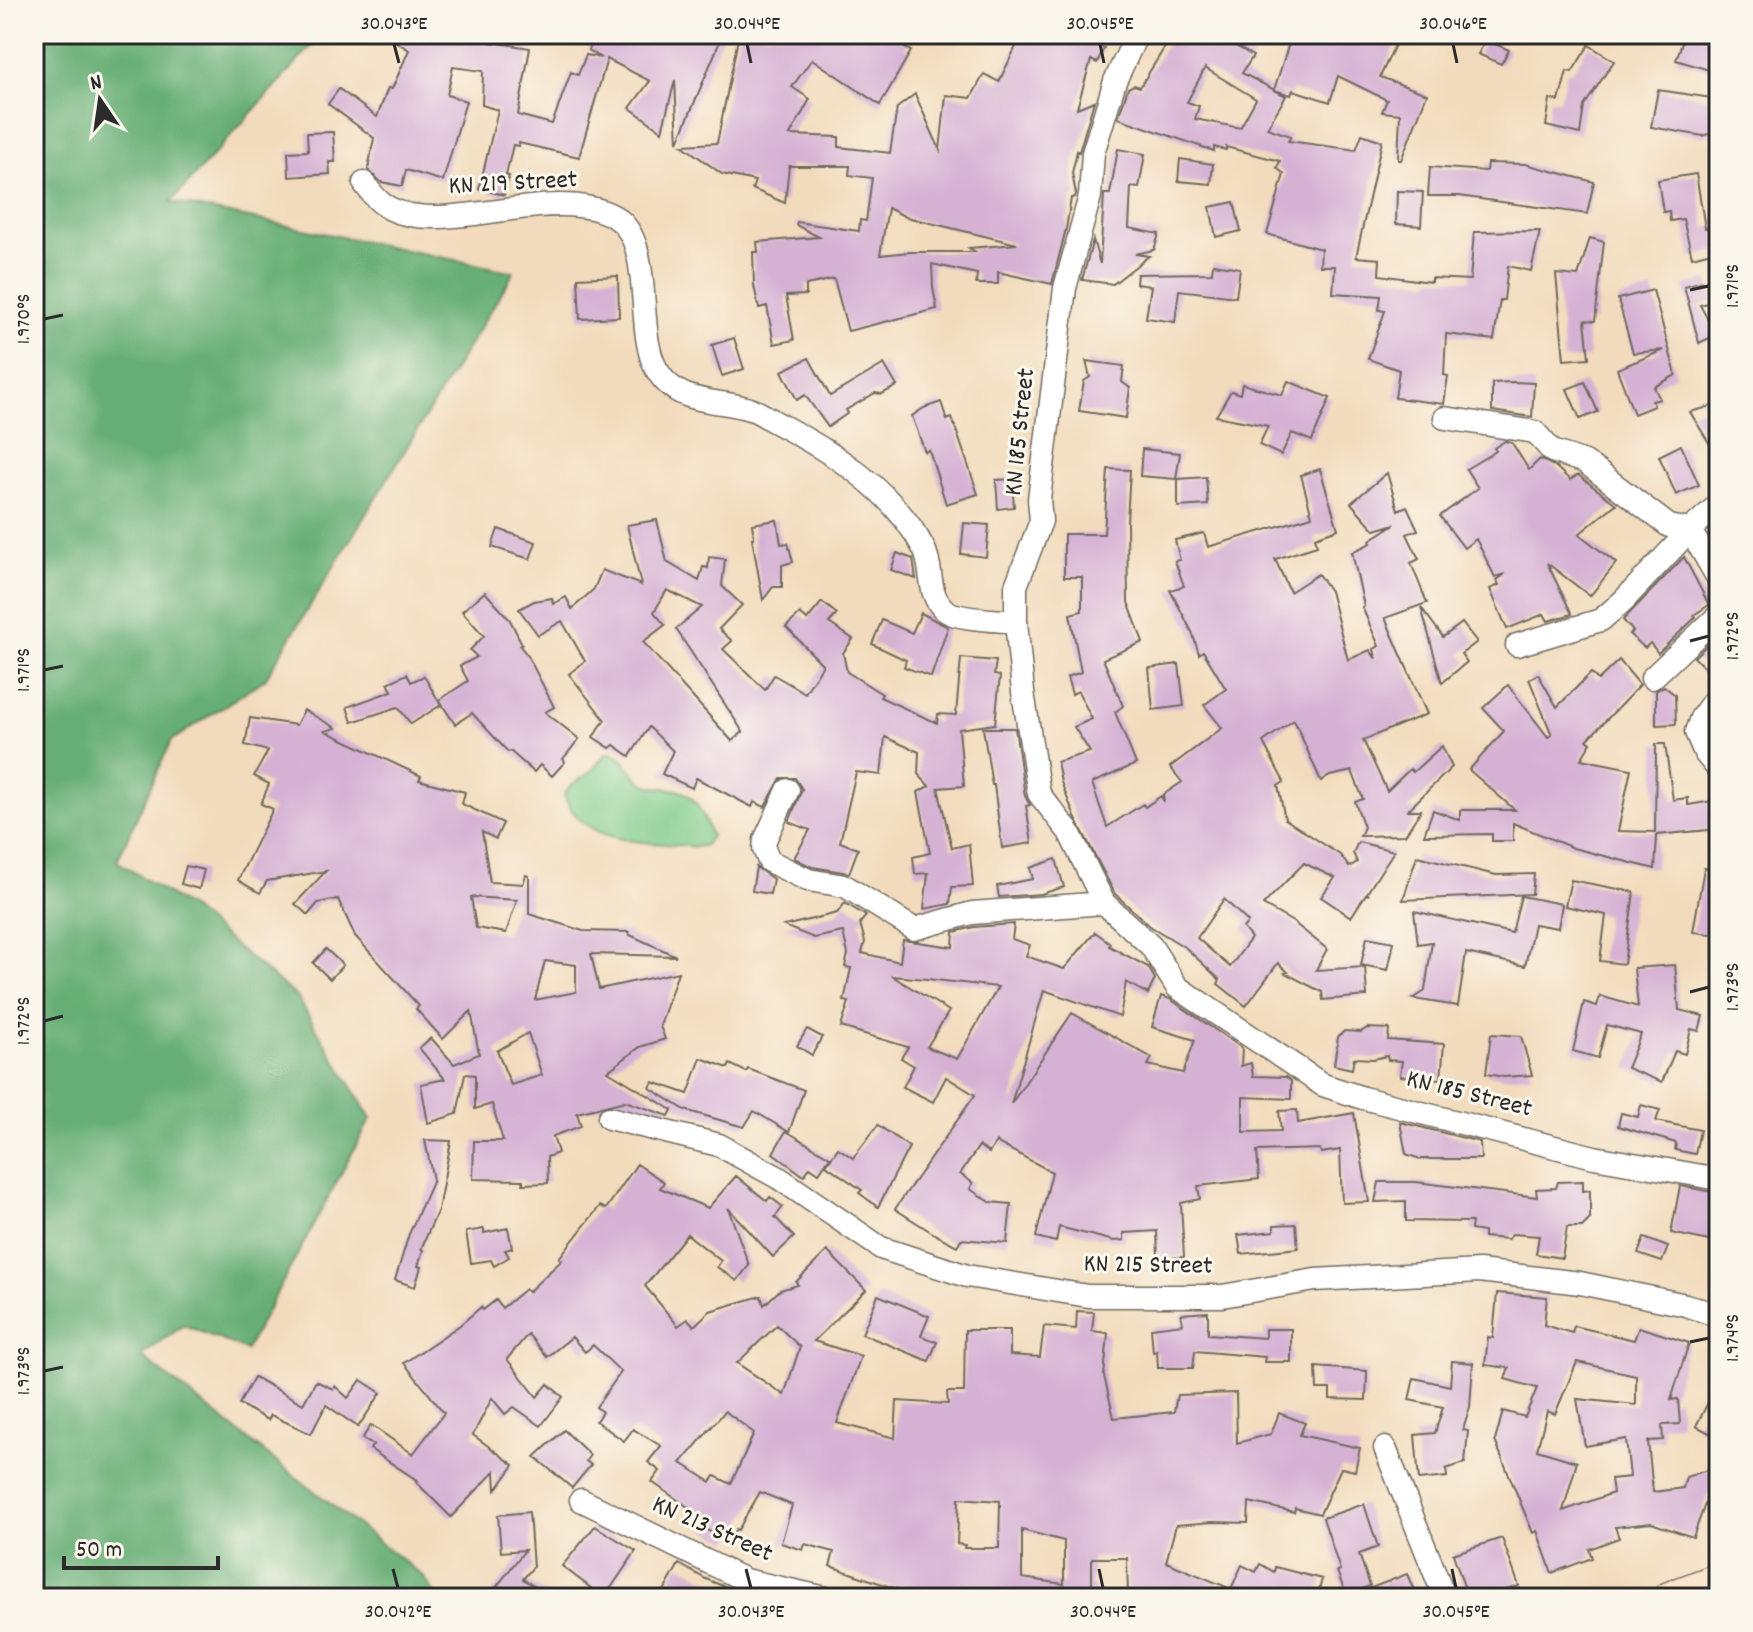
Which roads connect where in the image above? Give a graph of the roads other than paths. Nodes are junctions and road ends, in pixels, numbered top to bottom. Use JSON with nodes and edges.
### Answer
{"nodes":[{"id":1,"x":1137,"y":34,"type":"edge"},
{"id":2,"x":364,"y":183,"type":"dead end"},
{"id":3,"x":1445,"y":418,"type":"dead end"},
{"id":4,"x":1719,"y":504,"type":"edge"},
{"id":5,"x":1690,"y":530,"type":"junction"},
{"id":6,"x":1719,"y":580,"type":"edge"},
{"id":7,"x":1719,"y":615,"type":"edge"},
{"id":8,"x":1016,"y":622,"type":"junction"},
{"id":9,"x":1517,"y":645,"type":"dead end"},
{"id":10,"x":1652,"y":678,"type":"dead end"},
{"id":11,"x":1719,"y":693,"type":"edge"},
{"id":12,"x":1719,"y":770,"type":"edge"},
{"id":13,"x":788,"y":790,"type":"dead end"},
{"id":14,"x":1104,"y":903,"type":"junction"},
{"id":15,"x":609,"y":1118,"type":"dead end"},
{"id":16,"x":1719,"y":1179,"type":"edge"},
{"id":17,"x":1719,"y":1316,"type":"edge"},
{"id":18,"x":1385,"y":1448,"type":"dead end"},
{"id":19,"x":581,"y":1500,"type":"dead end"},
{"id":20,"x":1719,"y":1579,"type":"edge"},
{"id":21,"x":826,"y":1598,"type":"edge"},
{"id":22,"x":1445,"y":1598,"type":"edge"},
{"id":23,"x":1669,"y":1598,"type":"edge"}],
"edges":[{"from":1,"to":8,"type":"street","name":"KN 185 Street"},
{"from":2,"to":8,"type":"street","name":"KN 219 Street"},
{"from":3,"to":5,"type":"street"},
{"from":4,"to":5,"type":"street"},
{"from":5,"to":6,"type":"street"},
{"from":5,"to":9,"type":"street"},
{"from":7,"to":10,"type":"street"},
{"from":8,"to":14,"type":"street","name":"KN 185 Street"},
{"from":11,"to":12,"type":"street"},
{"from":13,"to":14,"type":"street"},
{"from":14,"to":16,"type":"street","name":"KN 185 Street"},
{"from":15,"to":17,"type":"street","name":"KN 215 Street"},
{"from":18,"to":22,"type":"street"},
{"from":19,"to":21,"type":"street","name":"KN 213 Street"},
{"from":20,"to":23,"type":"street"}]}
